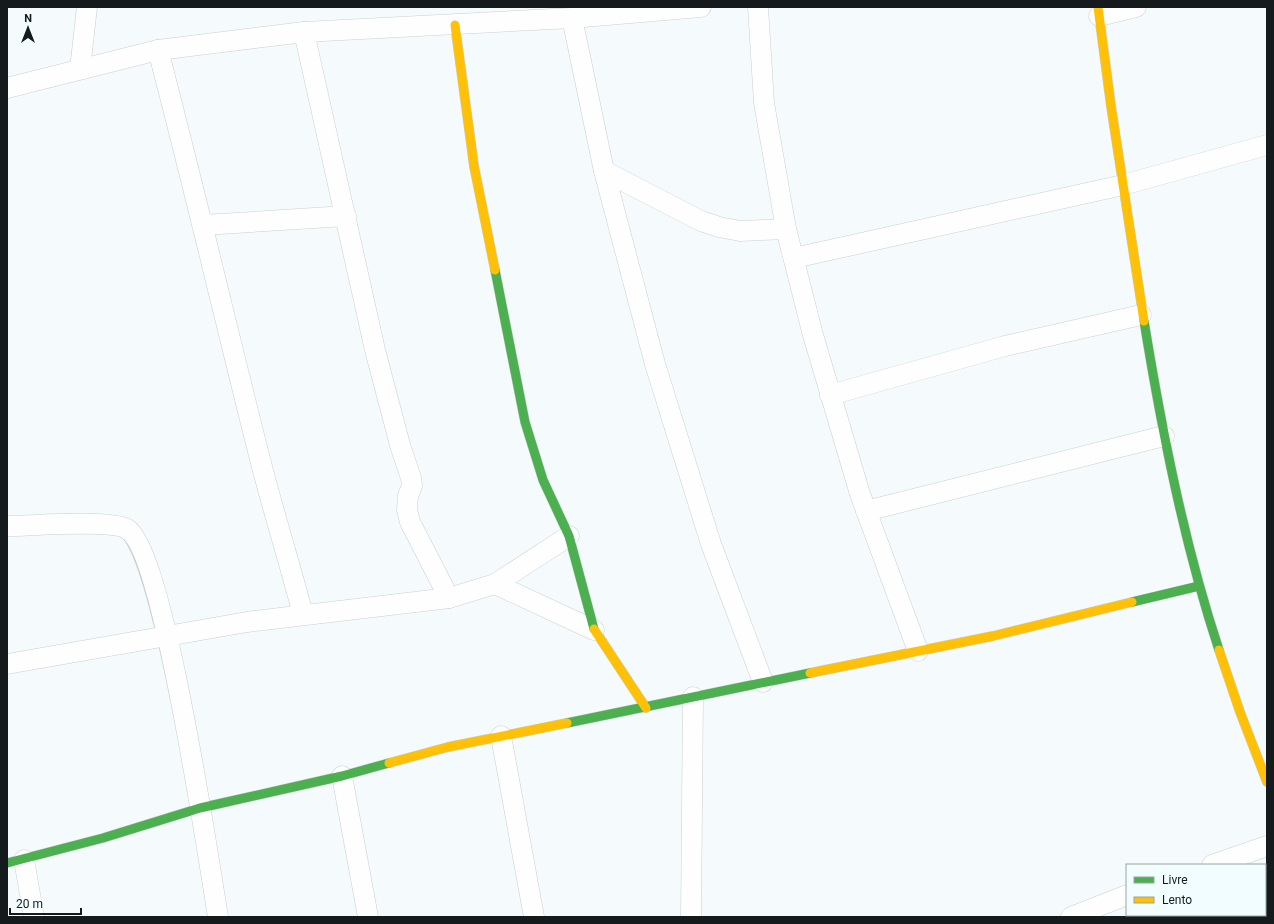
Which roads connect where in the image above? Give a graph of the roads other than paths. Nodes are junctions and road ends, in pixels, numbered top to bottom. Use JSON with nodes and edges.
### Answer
{"nodes":[{"id":1,"x":87,"y":7,"type":"edge"},
{"id":2,"x":701,"y":7,"type":"edge"},
{"id":3,"x":758,"y":7,"type":"edge"},
{"id":4,"x":1136,"y":7,"type":"edge"},
{"id":5,"x":671,"y":9,"type":"edge"},
{"id":6,"x":1099,"y":12,"type":"edge"},
{"id":7,"x":512,"y":14,"type":"edge"},
{"id":8,"x":572,"y":18,"type":"junction"},
{"id":9,"x":455,"y":25,"type":"junction"},
{"id":10,"x":304,"y":32,"type":"junction"},
{"id":11,"x":158,"y":50,"type":"junction"},
{"id":12,"x":80,"y":69,"type":"junction"},
{"id":13,"x":7,"y":88,"type":"edge"},
{"id":14,"x":1267,"y":145,"type":"edge"},
{"id":15,"x":604,"y":171,"type":"junction"},
{"id":16,"x":1123,"y":185,"type":"junction"},
{"id":17,"x":346,"y":216,"type":"junction"},
{"id":18,"x":203,"y":225,"type":"junction"},
{"id":19,"x":786,"y":229,"type":"junction"},
{"id":20,"x":794,"y":258,"type":"junction"},
{"id":21,"x":1141,"y":315,"type":"junction"},
{"id":22,"x":830,"y":395,"type":"junction"},
{"id":23,"x":1164,"y":436,"type":"junction"},
{"id":24,"x":866,"y":511,"type":"junction"},
{"id":25,"x":7,"y":526,"type":"edge"},
{"id":26,"x":569,"y":536,"type":"junction"},
{"id":27,"x":494,"y":584,"type":"junction"},
{"id":28,"x":1199,"y":586,"type":"junction"},
{"id":29,"x":449,"y":598,"type":"junction"},
{"id":30,"x":303,"y":614,"type":"junction"},
{"id":31,"x":594,"y":630,"type":"junction"},
{"id":32,"x":168,"y":635,"type":"junction"},
{"id":33,"x":918,"y":651,"type":"junction"},
{"id":34,"x":7,"y":664,"type":"edge"},
{"id":35,"x":763,"y":682,"type":"junction"},
{"id":36,"x":694,"y":697,"type":"junction"},
{"id":37,"x":646,"y":708,"type":"junction"},
{"id":38,"x":501,"y":736,"type":"junction"},
{"id":39,"x":342,"y":776,"type":"junction"},
{"id":40,"x":1267,"y":782,"type":"edge"},
{"id":41,"x":200,"y":808,"type":"junction"},
{"id":42,"x":1267,"y":846,"type":"edge"},
{"id":43,"x":16,"y":862,"type":"edge"},
{"id":44,"x":1215,"y":864,"type":"edge"},
{"id":45,"x":1126,"y":895,"type":"edge"},
{"id":46,"x":34,"y":917,"type":"edge"},
{"id":47,"x":218,"y":917,"type":"edge"},
{"id":48,"x":368,"y":917,"type":"edge"},
{"id":49,"x":534,"y":917,"type":"edge"},
{"id":50,"x":691,"y":917,"type":"edge"},
{"id":51,"x":1071,"y":917,"type":"edge"}],
"edges":[{"from":1,"to":12,"type":"street"},
{"from":2,"to":5,"type":"street"},
{"from":3,"to":19,"type":"street"},
{"from":4,"to":6,"type":"street"},
{"from":5,"to":8,"type":"street"},
{"from":6,"to":16,"type":"street"},
{"from":7,"to":8,"type":"street"},
{"from":7,"to":9,"type":"street"},
{"from":8,"to":15,"type":"street"},
{"from":9,"to":10,"type":"street"},
{"from":9,"to":26,"type":"street"},
{"from":10,"to":11,"type":"street"},
{"from":10,"to":17,"type":"street"},
{"from":11,"to":12,"type":"street"},
{"from":11,"to":18,"type":"street"},
{"from":12,"to":13,"type":"street"},
{"from":14,"to":16,"type":"street"},
{"from":15,"to":19,"type":"street"},
{"from":15,"to":35,"type":"street"},
{"from":16,"to":20,"type":"street"},
{"from":16,"to":21,"type":"street"},
{"from":17,"to":18,"type":"street"},
{"from":17,"to":29,"type":"street"},
{"from":18,"to":30,"type":"street"},
{"from":19,"to":20,"type":"street"},
{"from":20,"to":22,"type":"street"},
{"from":21,"to":22,"type":"street"},
{"from":21,"to":23,"type":"street"},
{"from":22,"to":24,"type":"street"},
{"from":23,"to":24,"type":"street"},
{"from":23,"to":28,"type":"street"},
{"from":24,"to":33,"type":"street"},
{"from":25,"to":32,"type":"street"},
{"from":26,"to":27,"type":"street"},
{"from":26,"to":31,"type":"street"},
{"from":27,"to":29,"type":"street"},
{"from":27,"to":31,"type":"street"},
{"from":28,"to":33,"type":"street"},
{"from":28,"to":40,"type":"street"},
{"from":29,"to":30,"type":"street"},
{"from":30,"to":32,"type":"street"},
{"from":31,"to":37,"type":"street"},
{"from":32,"to":34,"type":"street"},
{"from":32,"to":41,"type":"street"},
{"from":33,"to":35,"type":"street"},
{"from":35,"to":36,"type":"street"},
{"from":36,"to":37,"type":"street"},
{"from":36,"to":50,"type":"street"},
{"from":37,"to":38,"type":"street"},
{"from":38,"to":39,"type":"street"},
{"from":38,"to":49,"type":"street"},
{"from":39,"to":41,"type":"street"},
{"from":39,"to":48,"type":"street"},
{"from":41,"to":43,"type":"street"},
{"from":41,"to":47,"type":"street"},
{"from":42,"to":44,"type":"street"},
{"from":43,"to":46,"type":"street"},
{"from":45,"to":51,"type":"street"}]}
